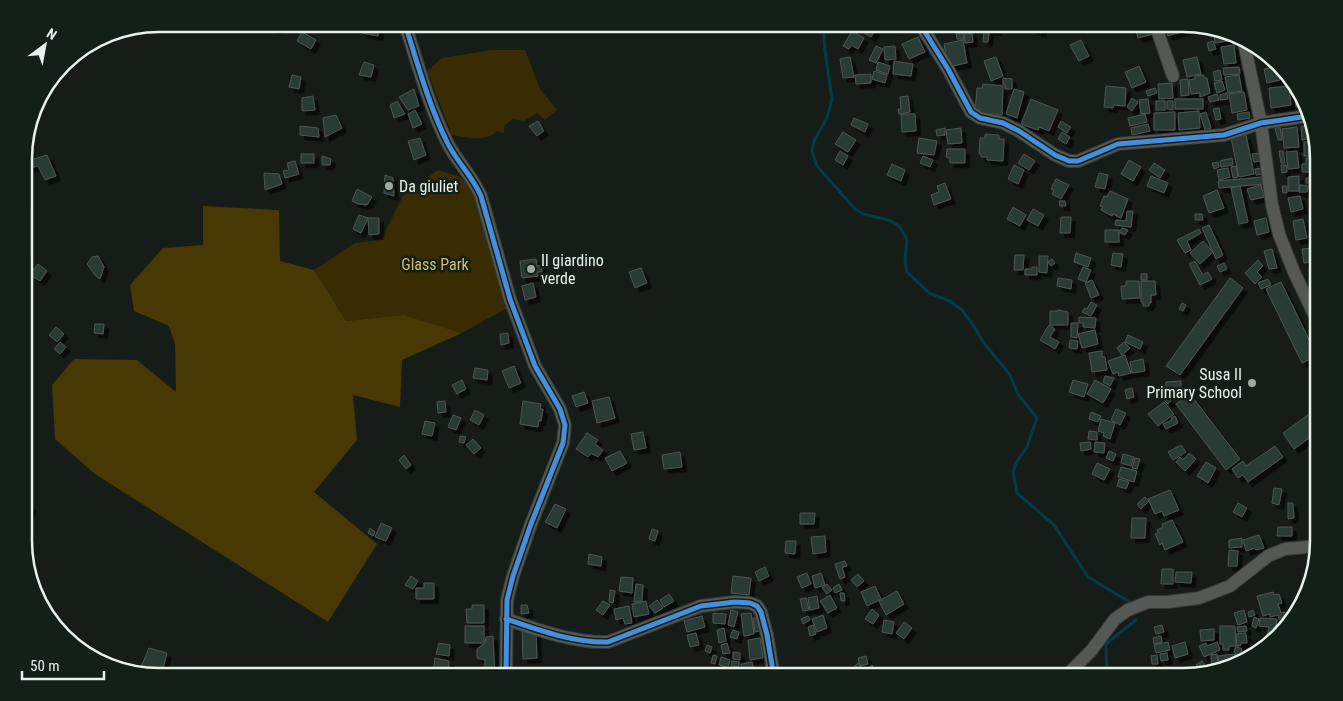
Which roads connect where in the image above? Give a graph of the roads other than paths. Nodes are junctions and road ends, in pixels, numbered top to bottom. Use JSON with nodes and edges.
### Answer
{"nodes":[{"id":1,"x":408,"y":33,"type":"edge"},
{"id":2,"x":926,"y":33,"type":"edge"},
{"id":3,"x":1158,"y":33,"type":"edge"},
{"id":4,"x":1244,"y":48,"type":"edge"},
{"id":5,"x":1173,"y":76,"type":"dead end"},
{"id":6,"x":1303,"y":117,"type":"edge"},
{"id":7,"x":1261,"y":123,"type":"junction"},
{"id":8,"x":1310,"y":306,"type":"edge"},
{"id":9,"x":1310,"y":547,"type":"edge"},
{"id":10,"x":506,"y":620,"type":"junction"},
{"id":11,"x":506,"y":668,"type":"edge"},
{"id":12,"x":772,"y":668,"type":"edge"},
{"id":13,"x":1074,"y":668,"type":"edge"}],
"edges":[{"from":1,"to":10,"type":"street"},
{"from":2,"to":7,"type":"street"},
{"from":3,"to":5,"type":"street"},
{"from":4,"to":7,"type":"street"},
{"from":6,"to":7,"type":"street"},
{"from":7,"to":8,"type":"street"},
{"from":9,"to":13,"type":"street"},
{"from":10,"to":11,"type":"street"},
{"from":10,"to":12,"type":"street"}]}
